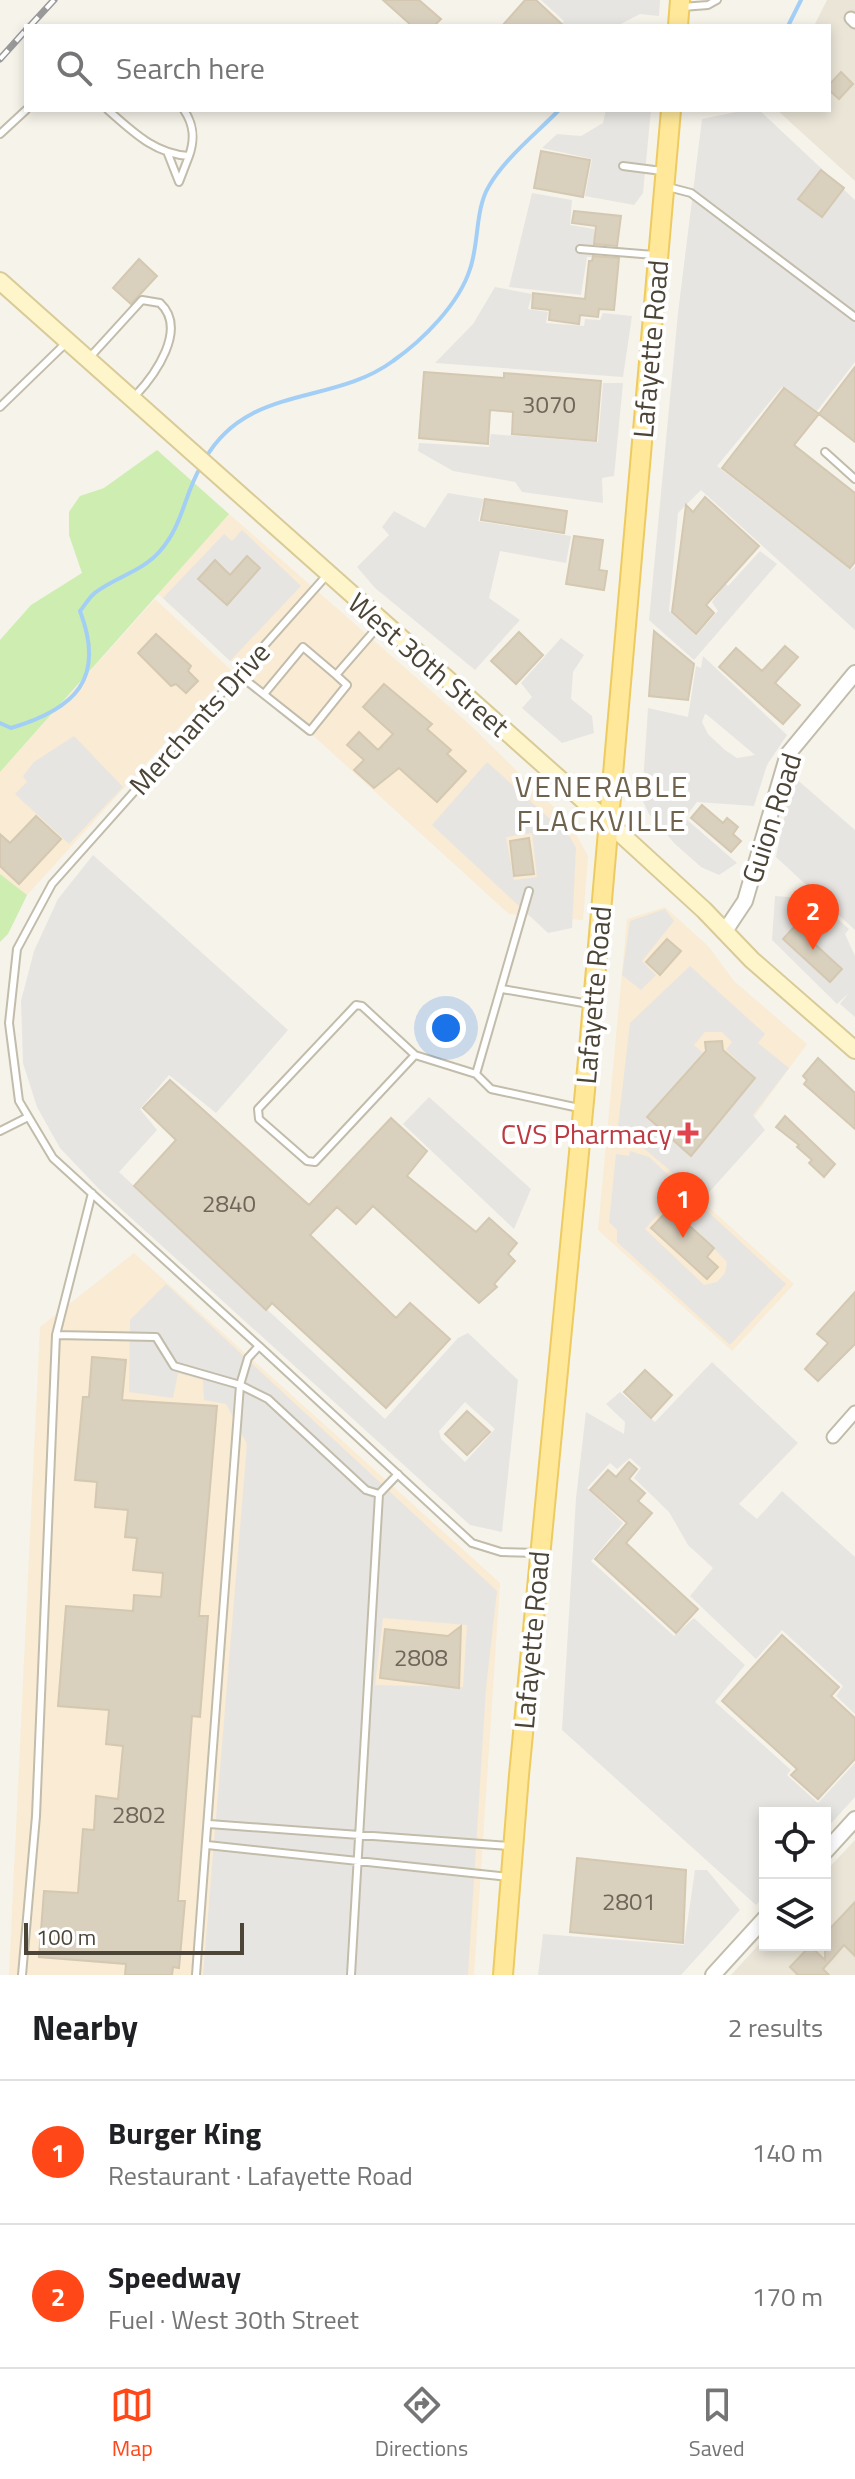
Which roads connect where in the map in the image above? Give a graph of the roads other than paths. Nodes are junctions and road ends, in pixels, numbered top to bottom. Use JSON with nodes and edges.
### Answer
{"nodes":[{"id":1,"x":717,"y":0,"type":"edge"},
{"id":2,"x":680,"y":11,"type":"edge"},
{"id":3,"x":24,"y":112,"type":"edge"},
{"id":4,"x":110,"y":112,"type":"edge"},
{"id":5,"x":185,"y":112,"type":"edge"},
{"id":6,"x":671,"y":112,"type":"edge"},
{"id":7,"x":0,"y":134,"type":"edge"},
{"id":8,"x":168,"y":154,"type":"junction"},
{"id":9,"x":189,"y":156,"type":"junction"},
{"id":10,"x":623,"y":166,"type":"dead end"},
{"id":11,"x":665,"y":179,"type":"junction"},
{"id":12,"x":580,"y":249,"type":"dead end"},
{"id":13,"x":658,"y":255,"type":"junction"},
{"id":14,"x":0,"y":281,"type":"edge"},
{"id":15,"x":855,"y":317,"type":"edge"},
{"id":16,"x":68,"y":342,"type":"junction"},
{"id":17,"x":87,"y":360,"type":"junction"},
{"id":18,"x":132,"y":400,"type":"junction"},
{"id":19,"x":0,"y":407,"type":"edge"},
{"id":20,"x":825,"y":452,"type":"dead end"},
{"id":21,"x":855,"y":479,"type":"edge"},
{"id":22,"x":327,"y":575,"type":"junction"},
{"id":23,"x":382,"y":622,"type":"junction"},
{"id":24,"x":855,"y":673,"type":"edge"},
{"id":25,"x":238,"y":674,"type":"junction"},
{"id":26,"x":336,"y":675,"type":"junction"},
{"id":27,"x":264,"y":694,"type":"junction"},
{"id":28,"x":609,"y":823,"type":"junction"},
{"id":29,"x":529,"y":891,"type":"dead end"},
{"id":30,"x":725,"y":931,"type":"junction"},
{"id":31,"x":502,"y":989,"type":"junction"},
{"id":32,"x":593,"y":1004,"type":"junction"},
{"id":33,"x":855,"y":1050,"type":"edge"},
{"id":34,"x":415,"y":1055,"type":"junction"},
{"id":35,"x":476,"y":1074,"type":"junction"},
{"id":36,"x":583,"y":1108,"type":"junction"},
{"id":37,"x":26,"y":1118,"type":"junction"},
{"id":38,"x":0,"y":1131,"type":"edge"},
{"id":39,"x":92,"y":1193,"type":"junction"},
{"id":40,"x":56,"y":1335,"type":"junction"},
{"id":41,"x":259,"y":1346,"type":"junction"},
{"id":42,"x":240,"y":1385,"type":"junction"},
{"id":43,"x":855,"y":1412,"type":"edge"},
{"id":44,"x":833,"y":1437,"type":"dead end"},
{"id":45,"x":398,"y":1474,"type":"junction"},
{"id":46,"x":379,"y":1494,"type":"junction"},
{"id":47,"x":539,"y":1553,"type":"junction"},
{"id":48,"x":855,"y":1819,"type":"edge"},
{"id":49,"x":209,"y":1824,"type":"junction"},
{"id":50,"x":358,"y":1835,"type":"junction"},
{"id":51,"x":207,"y":1845,"type":"junction"},
{"id":52,"x":831,"y":1845,"type":"edge"},
{"id":53,"x":513,"y":1846,"type":"junction"},
{"id":54,"x":355,"y":1861,"type":"junction"},
{"id":55,"x":510,"y":1877,"type":"junction"},
{"id":56,"x":759,"y":1925,"type":"edge"},
{"id":57,"x":22,"y":1975,"type":"edge"},
{"id":58,"x":196,"y":1975,"type":"edge"},
{"id":59,"x":351,"y":1975,"type":"edge"},
{"id":60,"x":503,"y":1975,"type":"edge"},
{"id":61,"x":713,"y":1975,"type":"edge"}],
"edges":[{"from":1,"to":2,"type":"lane"},
{"from":3,"to":7,"type":"lane"},
{"from":4,"to":8,"type":"lane"},
{"from":5,"to":9,"type":"lane"},
{"from":6,"to":11,"type":"main road","name":"Lafayette Road"},
{"from":8,"to":9,"type":"lane"},
{"from":8,"to":9,"type":"lane"},
{"from":10,"to":11,"type":"lane"},
{"from":11,"to":13,"type":"main road","name":"Lafayette Road"},
{"from":11,"to":15,"type":"lane"},
{"from":12,"to":13,"type":"lane"},
{"from":13,"to":28,"type":"main road","name":"Lafayette Road"},
{"from":14,"to":16,"type":"main road","name":"West 30th Street"},
{"from":16,"to":17,"type":"main road","name":"West 30th Street"},
{"from":16,"to":19,"type":"lane"},
{"from":17,"to":18,"type":"main road","name":"West 30th Street"},
{"from":17,"to":18,"type":"lane"},
{"from":18,"to":22,"type":"main road","name":"West 30th Street"},
{"from":20,"to":21,"type":"lane"},
{"from":22,"to":23,"type":"main road","name":"West 30th Street"},
{"from":22,"to":25,"type":"lane","name":"Merchants Drive"},
{"from":23,"to":26,"type":"lane"},
{"from":23,"to":28,"type":"main road","name":"West 30th Street"},
{"from":24,"to":30,"type":"street","name":"Guion Road"},
{"from":25,"to":27,"type":"lane"},
{"from":25,"to":37,"type":"lane","name":"Merchants Drive"},
{"from":26,"to":27,"type":"lane"},
{"from":26,"to":27,"type":"lane"},
{"from":28,"to":30,"type":"main road","name":"West 30th Street"},
{"from":28,"to":32,"type":"main road","name":"Lafayette Road"},
{"from":29,"to":31,"type":"lane"},
{"from":30,"to":33,"type":"main road","name":"West 30th Street"},
{"from":31,"to":32,"type":"lane"},
{"from":31,"to":35,"type":"lane"},
{"from":32,"to":36,"type":"main road","name":"Lafayette Road"},
{"from":34,"to":34,"type":"lane"},
{"from":34,"to":35,"type":"lane"},
{"from":35,"to":36,"type":"lane"},
{"from":36,"to":47,"type":"main road","name":"Lafayette Road"},
{"from":37,"to":38,"type":"lane"},
{"from":37,"to":39,"type":"lane","name":"Merchants Drive"},
{"from":39,"to":40,"type":"lane"},
{"from":39,"to":41,"type":"lane","name":"Merchants Drive"},
{"from":40,"to":42,"type":"lane"},
{"from":40,"to":57,"type":"lane"},
{"from":41,"to":42,"type":"lane"},
{"from":41,"to":45,"type":"lane","name":"Merchants Drive"},
{"from":42,"to":46,"type":"lane"},
{"from":42,"to":49,"type":"lane"},
{"from":43,"to":44,"type":"street"},
{"from":45,"to":46,"type":"lane"},
{"from":45,"to":47,"type":"lane","name":"Merchants Drive"},
{"from":46,"to":50,"type":"lane"},
{"from":47,"to":53,"type":"main road","name":"Lafayette Road"},
{"from":48,"to":52,"type":"street"},
{"from":49,"to":50,"type":"lane"},
{"from":49,"to":51,"type":"lane"},
{"from":50,"to":53,"type":"lane"},
{"from":50,"to":54,"type":"lane"},
{"from":51,"to":54,"type":"lane"},
{"from":51,"to":58,"type":"lane"},
{"from":53,"to":55,"type":"main road","name":"Lafayette Road"},
{"from":54,"to":55,"type":"lane"},
{"from":54,"to":59,"type":"lane"},
{"from":55,"to":60,"type":"main road","name":"Lafayette Road"},
{"from":56,"to":61,"type":"street"}]}
